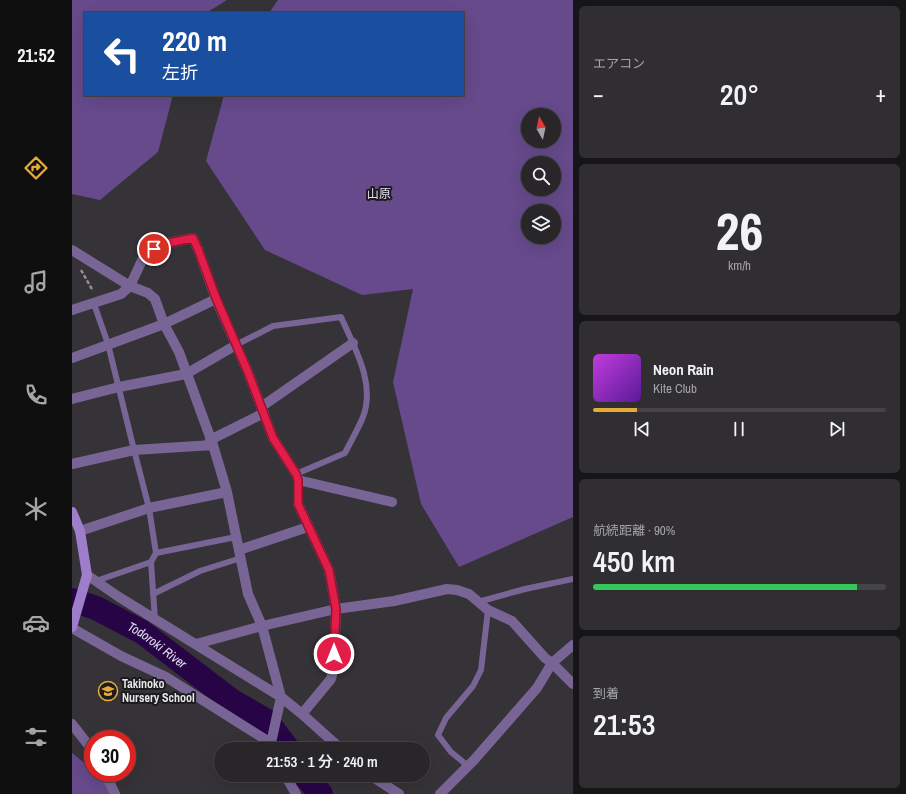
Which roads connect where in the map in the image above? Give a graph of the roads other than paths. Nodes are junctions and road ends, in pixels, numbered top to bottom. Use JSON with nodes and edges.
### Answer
{"nodes":[{"id":1,"x":73,"y":250,"type":"edge"},
{"id":2,"x":130,"y":286,"type":"junction"},
{"id":3,"x":216,"y":298,"type":"junction"},
{"id":4,"x":97,"y":303,"type":"junction"},
{"id":5,"x":72,"y":310,"type":"edge"},
{"id":6,"x":164,"y":324,"type":"junction"},
{"id":7,"x":353,"y":343,"type":"junction"},
{"id":8,"x":108,"y":344,"type":"junction"},
{"id":9,"x":236,"y":344,"type":"junction"},
{"id":10,"x":72,"y":358,"type":"edge"},
{"id":11,"x":186,"y":374,"type":"junction"},
{"id":12,"x":119,"y":387,"type":"junction"},
{"id":13,"x":72,"y":399,"type":"edge"},
{"id":14,"x":263,"y":410,"type":"junction"},
{"id":15,"x":212,"y":443,"type":"junction"},
{"id":16,"x":134,"y":450,"type":"junction"},
{"id":17,"x":72,"y":464,"type":"edge"},
{"id":18,"x":297,"y":477,"type":"junction"},
{"id":19,"x":227,"y":492,"type":"junction"},
{"id":20,"x":392,"y":502,"type":"dead end"},
{"id":21,"x":149,"y":508,"type":"junction"},
{"id":22,"x":72,"y":512,"type":"edge"},
{"id":23,"x":308,"y":527,"type":"junction"},
{"id":24,"x":80,"y":531,"type":"junction"},
{"id":25,"x":236,"y":537,"type":"junction"},
{"id":26,"x":156,"y":553,"type":"junction"},
{"id":27,"x":240,"y":554,"type":"junction"},
{"id":28,"x":151,"y":562,"type":"junction"},
{"id":29,"x":87,"y":575,"type":"junction"},
{"id":30,"x":573,"y":579,"type":"edge"},
{"id":31,"x":96,"y":582,"type":"junction"},
{"id":32,"x":153,"y":594,"type":"junction"},
{"id":33,"x":478,"y":602,"type":"junction"},
{"id":34,"x":336,"y":609,"type":"junction"},
{"id":35,"x":488,"y":610,"type":"junction"},
{"id":36,"x":155,"y":620,"type":"junction"},
{"id":37,"x":262,"y":626,"type":"junction"},
{"id":38,"x":72,"y":627,"type":"edge"},
{"id":39,"x":196,"y":644,"type":"junction"},
{"id":40,"x":573,"y":645,"type":"edge"},
{"id":41,"x":552,"y":663,"type":"junction"},
{"id":42,"x":573,"y":684,"type":"edge"},
{"id":43,"x":281,"y":697,"type":"junction"},
{"id":44,"x":302,"y":714,"type":"junction"},
{"id":45,"x":72,"y":724,"type":"edge"},
{"id":46,"x":84,"y":739,"type":"edge"},
{"id":47,"x":266,"y":742,"type":"edge"},
{"id":48,"x":273,"y":742,"type":"edge"},
{"id":49,"x":333,"y":742,"type":"edge"},
{"id":50,"x":468,"y":766,"type":"junction"},
{"id":51,"x":109,"y":782,"type":"edge"},
{"id":52,"x":289,"y":782,"type":"edge"},
{"id":53,"x":381,"y":782,"type":"edge"},
{"id":54,"x":114,"y":794,"type":"edge"},
{"id":55,"x":296,"y":794,"type":"edge"},
{"id":56,"x":399,"y":794,"type":"edge"},
{"id":57,"x":440,"y":794,"type":"edge"}],
"edges":[{"from":1,"to":2,"type":"street"},
{"from":2,"to":3,"type":"street"},
{"from":2,"to":4,"type":"street"},
{"from":2,"to":6,"type":"street"},
{"from":3,"to":6,"type":"street"},
{"from":3,"to":9,"type":"street"},
{"from":4,"to":5,"type":"street"},
{"from":4,"to":8,"type":"lane"},
{"from":6,"to":8,"type":"street"},
{"from":6,"to":11,"type":"street"},
{"from":7,"to":9,"type":"lane"},
{"from":7,"to":14,"type":"street"},
{"from":7,"to":18,"type":"lane"},
{"from":8,"to":10,"type":"street"},
{"from":8,"to":12,"type":"lane"},
{"from":9,"to":11,"type":"street"},
{"from":9,"to":14,"type":"street"},
{"from":11,"to":12,"type":"street"},
{"from":11,"to":15,"type":"street"},
{"from":12,"to":13,"type":"street"},
{"from":12,"to":16,"type":"lane"},
{"from":14,"to":15,"type":"street"},
{"from":14,"to":18,"type":"street"},
{"from":15,"to":16,"type":"street"},
{"from":15,"to":19,"type":"street"},
{"from":16,"to":17,"type":"street"},
{"from":16,"to":21,"type":"lane"},
{"from":18,"to":20,"type":"street"},
{"from":18,"to":23,"type":"street"},
{"from":19,"to":21,"type":"street"},
{"from":19,"to":25,"type":"street"},
{"from":21,"to":24,"type":"street"},
{"from":21,"to":26,"type":"lane"},
{"from":22,"to":24,"type":"street"},
{"from":23,"to":27,"type":"street"},
{"from":23,"to":34,"type":"street"},
{"from":24,"to":29,"type":"street"},
{"from":25,"to":26,"type":"lane"},
{"from":25,"to":27,"type":"street"},
{"from":26,"to":28,"type":"lane"},
{"from":27,"to":32,"type":"lane"},
{"from":27,"to":37,"type":"street"},
{"from":28,"to":31,"type":"lane"},
{"from":28,"to":32,"type":"lane"},
{"from":29,"to":31,"type":"street"},
{"from":29,"to":38,"type":"street"},
{"from":30,"to":33,"type":"lane"},
{"from":31,"to":36,"type":"street"},
{"from":32,"to":36,"type":"lane"},
{"from":33,"to":34,"type":"street"},
{"from":33,"to":35,"type":"street"},
{"from":34,"to":37,"type":"street"},
{"from":34,"to":44,"type":"street"},
{"from":35,"to":41,"type":"street"},
{"from":35,"to":50,"type":"lane"},
{"from":36,"to":39,"type":"street"},
{"from":37,"to":39,"type":"street"},
{"from":37,"to":43,"type":"street"},
{"from":38,"to":47,"type":"street"},
{"from":39,"to":43,"type":"street"},
{"from":40,"to":41,"type":"street"},
{"from":41,"to":42,"type":"street"},
{"from":41,"to":50,"type":"street"},
{"from":43,"to":44,"type":"street"},
{"from":43,"to":48,"type":"street"},
{"from":44,"to":49,"type":"street"},
{"from":45,"to":46,"type":"street"},
{"from":50,"to":57,"type":"street"},
{"from":51,"to":54,"type":"street"},
{"from":52,"to":55,"type":"street"},
{"from":53,"to":56,"type":"street"}]}
